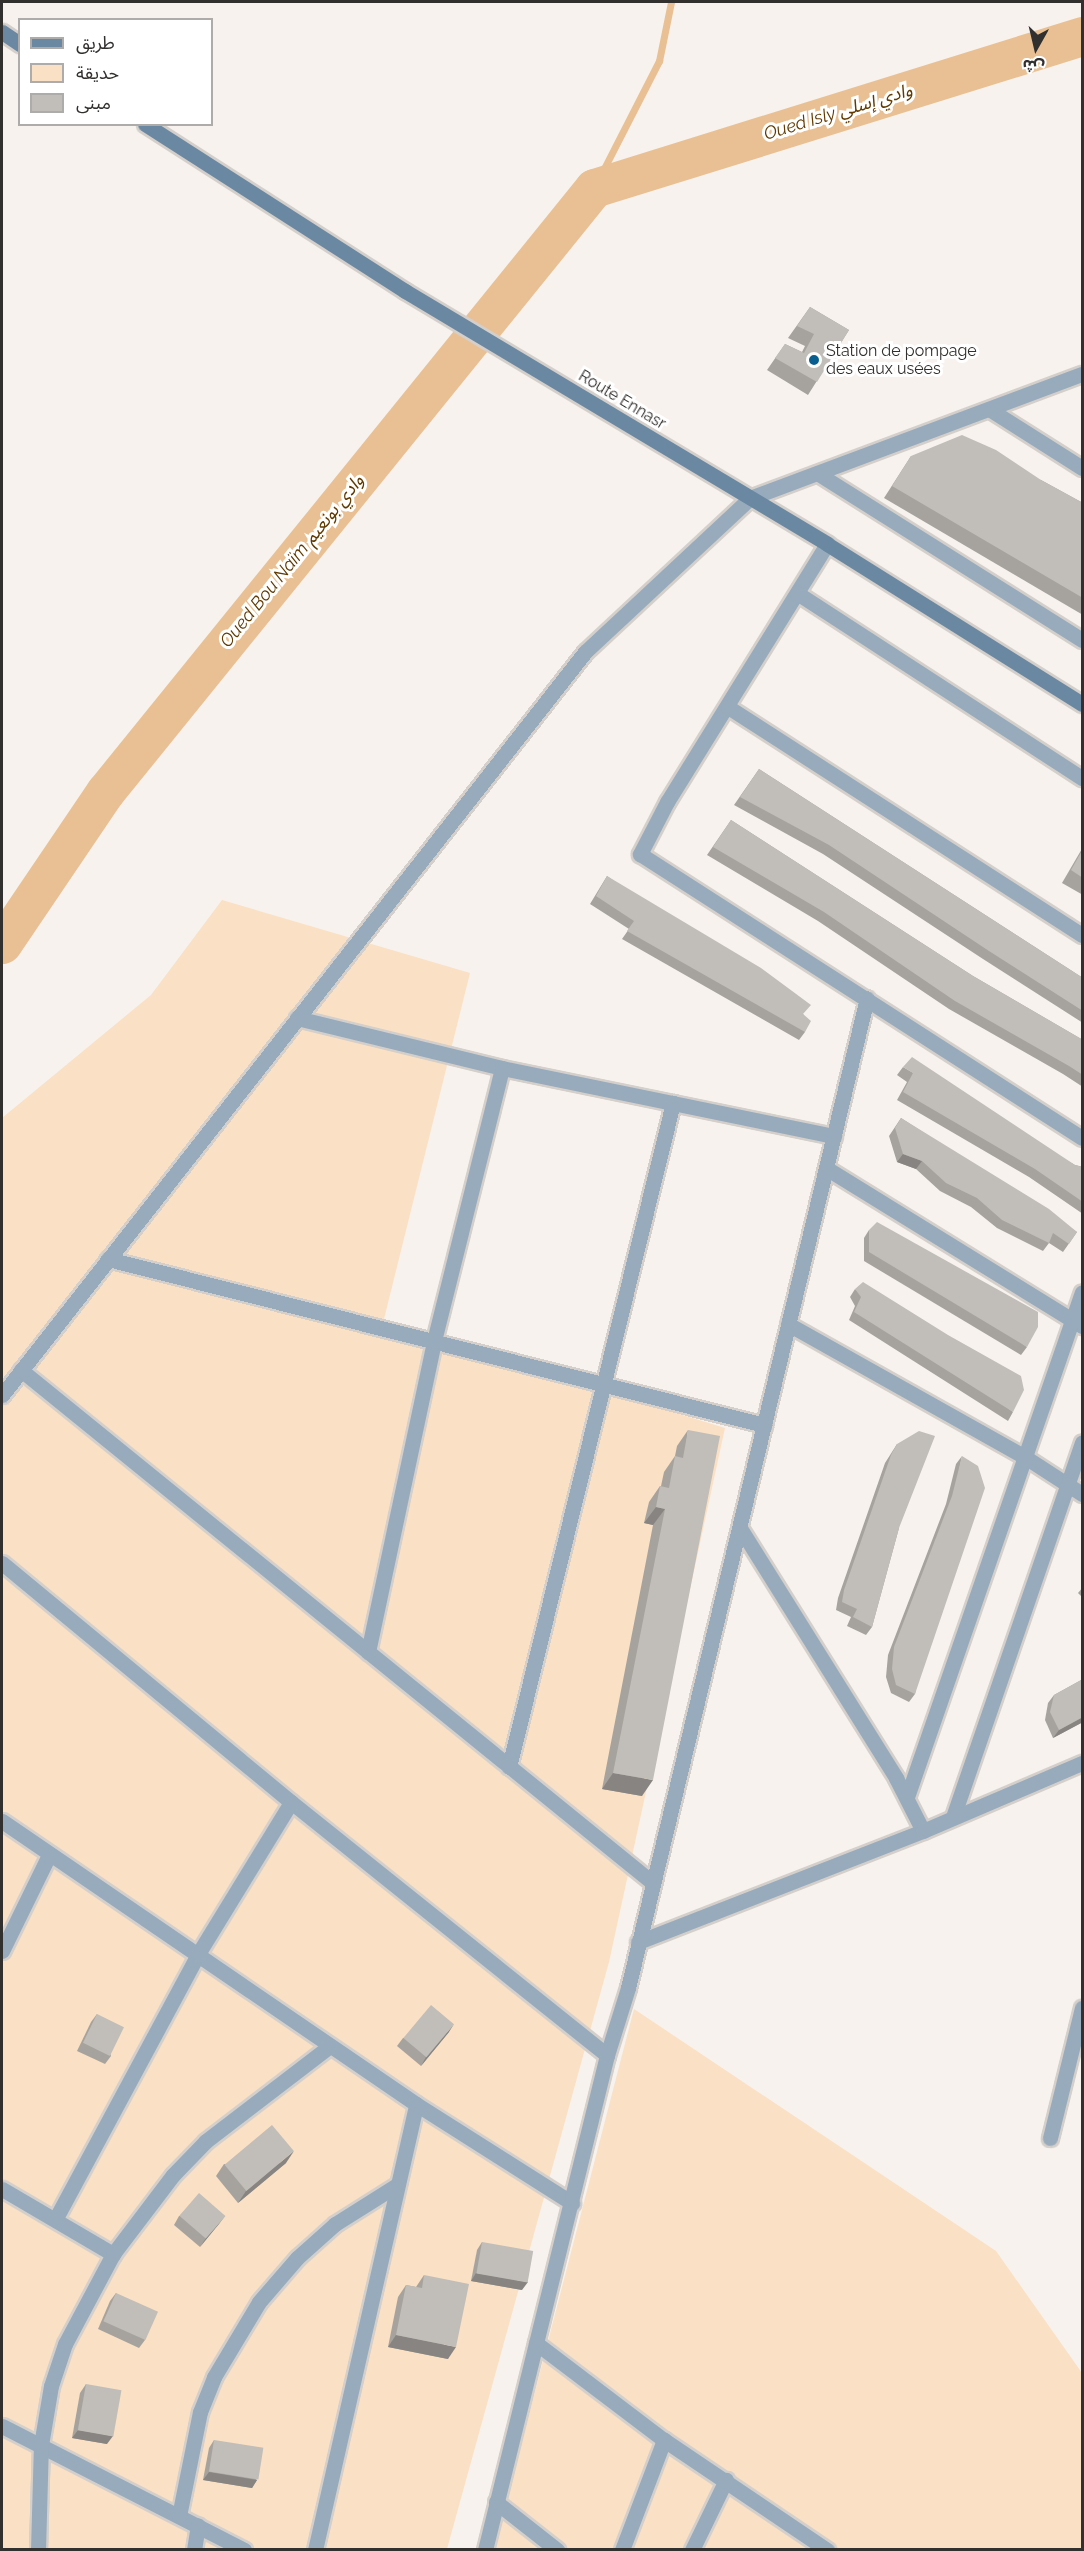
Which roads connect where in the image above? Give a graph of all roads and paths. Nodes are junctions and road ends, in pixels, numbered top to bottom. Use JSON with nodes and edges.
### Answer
{"nodes":[{"id":1,"x":2,"y":32,"type":"edge"},
{"id":2,"x":18,"y":43,"type":"edge"},
{"id":3,"x":148,"y":126,"type":"edge"},
{"id":4,"x":1083,"y":374,"type":"edge"},
{"id":5,"x":989,"y":409,"type":"junction"},
{"id":6,"x":1083,"y":468,"type":"edge"},
{"id":7,"x":817,"y":473,"type":"junction"},
{"id":8,"x":750,"y":498,"type":"junction"},
{"id":9,"x":827,"y":544,"type":"junction"},
{"id":10,"x":797,"y":593,"type":"junction"},
{"id":11,"x":1083,"y":640,"type":"edge"},
{"id":12,"x":1083,"y":704,"type":"edge"},
{"id":13,"x":728,"y":707,"type":"junction"},
{"id":14,"x":1083,"y":778,"type":"edge"},
{"id":15,"x":1083,"y":936,"type":"edge"},
{"id":16,"x":867,"y":998,"type":"junction"},
{"id":17,"x":297,"y":1018,"type":"junction"},
{"id":18,"x":502,"y":1068,"type":"junction"},
{"id":19,"x":673,"y":1103,"type":"junction"},
{"id":20,"x":834,"y":1136,"type":"junction"},
{"id":21,"x":1083,"y":1138,"type":"edge"},
{"id":22,"x":826,"y":1168,"type":"junction"},
{"id":23,"x":108,"y":1259,"type":"junction"},
{"id":24,"x":1083,"y":1292,"type":"edge"},
{"id":25,"x":1078,"y":1322,"type":"edge"},
{"id":26,"x":788,"y":1324,"type":"junction"},
{"id":27,"x":434,"y":1341,"type":"junction"},
{"id":28,"x":21,"y":1370,"type":"junction"},
{"id":29,"x":605,"y":1384,"type":"junction"},
{"id":30,"x":2,"y":1395,"type":"edge"},
{"id":31,"x":764,"y":1425,"type":"junction"},
{"id":32,"x":1083,"y":1443,"type":"edge"},
{"id":33,"x":1024,"y":1457,"type":"junction"},
{"id":34,"x":1067,"y":1487,"type":"junction"},
{"id":35,"x":1083,"y":1494,"type":"edge"},
{"id":36,"x":740,"y":1528,"type":"junction"},
{"id":37,"x":2,"y":1563,"type":"edge"},
{"id":38,"x":368,"y":1652,"type":"junction"},
{"id":39,"x":1083,"y":1763,"type":"edge"},
{"id":40,"x":509,"y":1767,"type":"junction"},
{"id":41,"x":907,"y":1797,"type":"junction"},
{"id":42,"x":291,"y":1802,"type":"junction"},
{"id":43,"x":952,"y":1817,"type":"junction"},
{"id":44,"x":2,"y":1821,"type":"edge"},
{"id":45,"x":923,"y":1831,"type":"junction"},
{"id":46,"x":49,"y":1855,"type":"junction"},
{"id":47,"x":653,"y":1883,"type":"junction"},
{"id":48,"x":639,"y":1942,"type":"junction"},
{"id":49,"x":2,"y":1951,"type":"edge"},
{"id":50,"x":198,"y":1954,"type":"junction"},
{"id":51,"x":1083,"y":2008,"type":"edge"},
{"id":52,"x":330,"y":2046,"type":"junction"},
{"id":53,"x":607,"y":2055,"type":"junction"},
{"id":54,"x":416,"y":2104,"type":"junction"},
{"id":55,"x":1050,"y":2138,"type":"dead end"},
{"id":56,"x":397,"y":2185,"type":"junction"},
{"id":57,"x":2,"y":2189,"type":"edge"},
{"id":58,"x":572,"y":2204,"type":"junction"},
{"id":59,"x":56,"y":2218,"type":"junction"},
{"id":60,"x":113,"y":2254,"type":"junction"},
{"id":61,"x":536,"y":2343,"type":"junction"},
{"id":62,"x":2,"y":2426,"type":"edge"},
{"id":63,"x":664,"y":2440,"type":"junction"},
{"id":64,"x":41,"y":2445,"type":"junction"},
{"id":65,"x":726,"y":2480,"type":"junction"},
{"id":66,"x":496,"y":2502,"type":"junction"},
{"id":67,"x":179,"y":2516,"type":"junction"},
{"id":68,"x":198,"y":2526,"type":"junction"},
{"id":69,"x":38,"y":2550,"type":"edge"},
{"id":70,"x":194,"y":2550,"type":"edge"},
{"id":71,"x":244,"y":2550,"type":"edge"},
{"id":72,"x":315,"y":2550,"type":"edge"},
{"id":73,"x":485,"y":2550,"type":"edge"},
{"id":74,"x":557,"y":2550,"type":"edge"},
{"id":75,"x":622,"y":2550,"type":"edge"},
{"id":76,"x":692,"y":2550,"type":"edge"},
{"id":77,"x":827,"y":2550,"type":"edge"}],
"edges":[{"from":1,"to":2,"type":"main road"},
{"from":3,"to":8,"type":"main road","name":"Route Ennasr"},
{"from":4,"to":5,"type":"street"},
{"from":5,"to":6,"type":"street"},
{"from":5,"to":7,"type":"street"},
{"from":7,"to":8,"type":"street"},
{"from":7,"to":11,"type":"street"},
{"from":8,"to":9,"type":"main road","name":"Route Ennasr"},
{"from":8,"to":17,"type":"street"},
{"from":9,"to":10,"type":"street"},
{"from":9,"to":12,"type":"main road","name":"Route Ennasr"},
{"from":10,"to":13,"type":"street"},
{"from":10,"to":14,"type":"street"},
{"from":13,"to":15,"type":"street"},
{"from":13,"to":16,"type":"street"},
{"from":16,"to":20,"type":"street"},
{"from":16,"to":21,"type":"street"},
{"from":17,"to":18,"type":"street"},
{"from":17,"to":23,"type":"street"},
{"from":18,"to":19,"type":"street"},
{"from":18,"to":27,"type":"street"},
{"from":19,"to":20,"type":"street"},
{"from":19,"to":29,"type":"street"},
{"from":20,"to":22,"type":"street"},
{"from":22,"to":25,"type":"street"},
{"from":22,"to":26,"type":"street"},
{"from":23,"to":27,"type":"street"},
{"from":23,"to":28,"type":"street"},
{"from":24,"to":25,"type":"street"},
{"from":25,"to":33,"type":"street"},
{"from":26,"to":31,"type":"street"},
{"from":26,"to":33,"type":"street"},
{"from":27,"to":29,"type":"street"},
{"from":27,"to":38,"type":"street"},
{"from":28,"to":30,"type":"street"},
{"from":28,"to":38,"type":"street"},
{"from":29,"to":31,"type":"street"},
{"from":29,"to":40,"type":"street"},
{"from":31,"to":36,"type":"street"},
{"from":32,"to":34,"type":"street"},
{"from":33,"to":34,"type":"street"},
{"from":33,"to":41,"type":"street"},
{"from":34,"to":35,"type":"street"},
{"from":34,"to":43,"type":"street"},
{"from":36,"to":41,"type":"street"},
{"from":36,"to":47,"type":"street"},
{"from":37,"to":42,"type":"street"},
{"from":38,"to":40,"type":"street"},
{"from":39,"to":43,"type":"street"},
{"from":40,"to":47,"type":"street"},
{"from":41,"to":45,"type":"street"},
{"from":42,"to":50,"type":"street"},
{"from":42,"to":53,"type":"street"},
{"from":43,"to":45,"type":"street"},
{"from":44,"to":46,"type":"street"},
{"from":45,"to":48,"type":"street"},
{"from":46,"to":49,"type":"street"},
{"from":46,"to":50,"type":"street"},
{"from":47,"to":48,"type":"street"},
{"from":48,"to":53,"type":"street"},
{"from":50,"to":52,"type":"street"},
{"from":50,"to":59,"type":"street"},
{"from":51,"to":55,"type":"street"},
{"from":52,"to":54,"type":"street"},
{"from":52,"to":60,"type":"street"},
{"from":53,"to":58,"type":"street"},
{"from":54,"to":56,"type":"street"},
{"from":54,"to":58,"type":"street"},
{"from":56,"to":67,"type":"street"},
{"from":56,"to":72,"type":"street"},
{"from":57,"to":59,"type":"street"},
{"from":58,"to":61,"type":"street"},
{"from":59,"to":60,"type":"street"},
{"from":60,"to":64,"type":"street"},
{"from":61,"to":63,"type":"street"},
{"from":61,"to":66,"type":"street"},
{"from":62,"to":64,"type":"street"},
{"from":63,"to":65,"type":"street"},
{"from":63,"to":75,"type":"street"},
{"from":64,"to":67,"type":"street"},
{"from":64,"to":69,"type":"street"},
{"from":65,"to":76,"type":"street"},
{"from":65,"to":77,"type":"street"},
{"from":66,"to":73,"type":"street"},
{"from":66,"to":74,"type":"street"},
{"from":67,"to":68,"type":"street"},
{"from":68,"to":70,"type":"street"},
{"from":68,"to":71,"type":"street"}]}
